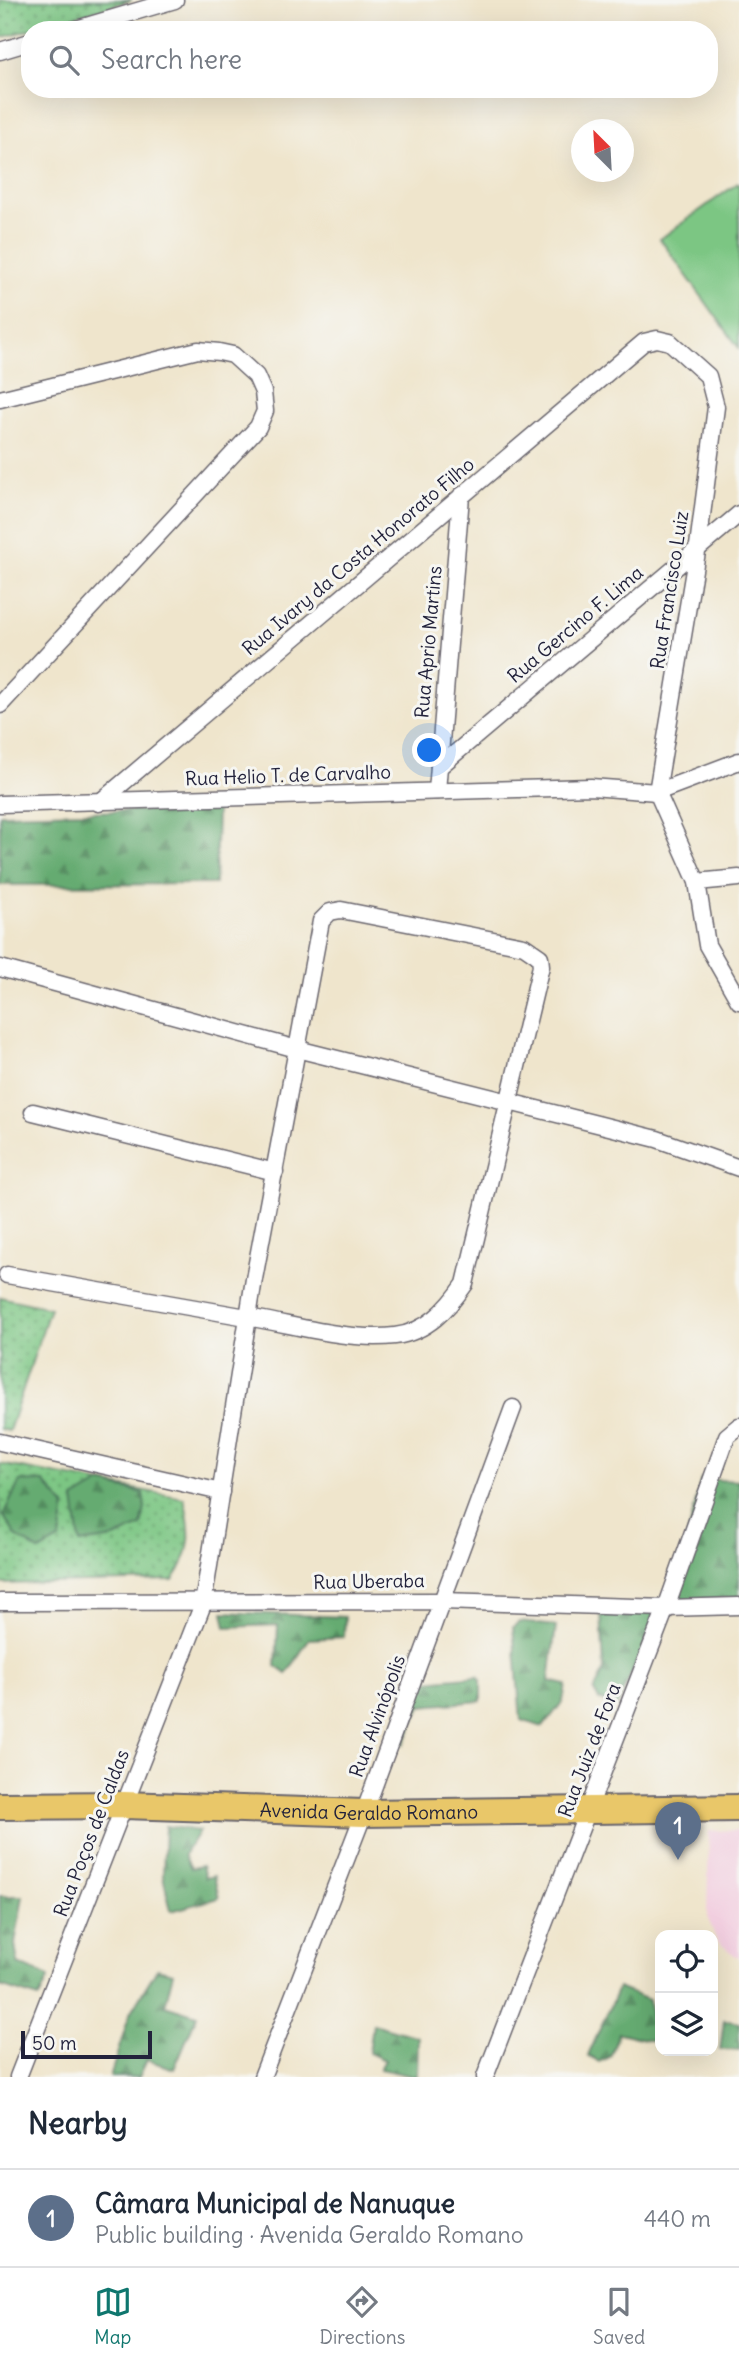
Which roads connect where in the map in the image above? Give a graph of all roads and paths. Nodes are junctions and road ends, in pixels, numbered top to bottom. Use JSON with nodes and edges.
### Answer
{"nodes":[{"id":1,"x":175,"y":0,"type":"edge"},
{"id":2,"x":104,"y":21,"type":"edge"},
{"id":3,"x":21,"y":45,"type":"edge"},
{"id":4,"x":0,"y":51,"type":"edge"},
{"id":5,"x":643,"y":342,"type":"joint"},
{"id":6,"x":0,"y":399,"type":"edge"},
{"id":7,"x":461,"y":496,"type":"junction"},
{"id":8,"x":739,"y":514,"type":"edge"},
{"id":9,"x":698,"y":546,"type":"junction"},
{"id":10,"x":0,"y":705,"type":"edge"},
{"id":11,"x":739,"y":761,"type":"edge"},
{"id":12,"x":439,"y":767,"type":"junction"},
{"id":13,"x":437,"y":791,"type":"junction"},
{"id":14,"x":657,"y":792,"type":"junction"},
{"id":15,"x":99,"y":803,"type":"junction"},
{"id":16,"x":0,"y":804,"type":"edge"},
{"id":17,"x":739,"y":877,"type":"edge"},
{"id":18,"x":697,"y":882,"type":"junction"},
{"id":19,"x":0,"y":968,"type":"edge"},
{"id":20,"x":739,"y":1001,"type":"edge"},
{"id":21,"x":297,"y":1049,"type":"junction"},
{"id":22,"x":509,"y":1102,"type":"junction"},
{"id":23,"x":33,"y":1112,"type":"dead end"},
{"id":24,"x":739,"y":1168,"type":"edge"},
{"id":25,"x":275,"y":1172,"type":"junction"},
{"id":26,"x":7,"y":1275,"type":"dead end"},
{"id":27,"x":247,"y":1317,"type":"junction"},
{"id":28,"x":513,"y":1408,"type":"dead end"},
{"id":29,"x":733,"y":1431,"type":"edge"},
{"id":30,"x":0,"y":1442,"type":"edge"},
{"id":31,"x":220,"y":1492,"type":"junction"},
{"id":32,"x":442,"y":1601,"type":"junction"},
{"id":33,"x":0,"y":1602,"type":"edge"},
{"id":34,"x":203,"y":1604,"type":"junction"},
{"id":35,"x":739,"y":1606,"type":"edge"},
{"id":36,"x":666,"y":1608,"type":"junction"},
{"id":37,"x":124,"y":1805,"type":"junction"},
{"id":38,"x":0,"y":1807,"type":"edge"},
{"id":39,"x":739,"y":1808,"type":"edge"},
{"id":40,"x":587,"y":1812,"type":"junction"},
{"id":41,"x":364,"y":1813,"type":"junction"},
{"id":42,"x":18,"y":2077,"type":"edge"},
{"id":43,"x":262,"y":2077,"type":"edge"},
{"id":44,"x":485,"y":2077,"type":"edge"}],
"edges":[{"from":1,"to":2,"type":"street"},
{"from":3,"to":4,"type":"street"},
{"from":5,"to":7,"type":"street","name":"Rua Ivary da Costa Honorato Filho"},
{"from":5,"to":9,"type":"street","name":"Rua Francisco Luiz"},
{"from":6,"to":10,"type":"street"},
{"from":7,"to":12,"type":"street","name":"Rua Aprio Martins"},
{"from":7,"to":15,"type":"street","name":"Rua Ivary da Costa Honorato Filho"},
{"from":8,"to":9,"type":"street","name":"Rua Gercino F. Lima"},
{"from":9,"to":12,"type":"street","name":"Rua Gercino F. Lima"},
{"from":9,"to":14,"type":"street","name":"Rua Francisco Luiz"},
{"from":11,"to":14,"type":"street","name":"Rua Helio T. de Carvalho"},
{"from":12,"to":13,"type":"street","name":"Rua Aprio Martins"},
{"from":13,"to":14,"type":"street","name":"Rua Helio T. de Carvalho"},
{"from":13,"to":15,"type":"street","name":"Rua Helio T. de Carvalho"},
{"from":14,"to":18,"type":"street"},
{"from":15,"to":16,"type":"street","name":"Rua Helio T. de Carvalho"},
{"from":17,"to":18,"type":"street"},
{"from":18,"to":20,"type":"street"},
{"from":19,"to":21,"type":"street"},
{"from":21,"to":22,"type":"street"},
{"from":21,"to":22,"type":"street","name":"Rua Poços de Caldas"},
{"from":21,"to":25,"type":"street","name":"Rua Poços de Caldas"},
{"from":22,"to":24,"type":"street"},
{"from":22,"to":27,"type":"street"},
{"from":23,"to":25,"type":"street"},
{"from":25,"to":27,"type":"street","name":"Rua Poços de Caldas"},
{"from":26,"to":27,"type":"street"},
{"from":27,"to":31,"type":"street","name":"Rua Poços de Caldas"},
{"from":28,"to":32,"type":"street","name":"Rua Alvinópolis"},
{"from":29,"to":36,"type":"street","name":"Rua Juiz de Fora"},
{"from":30,"to":31,"type":"street"},
{"from":31,"to":34,"type":"street","name":"Rua Poços de Caldas"},
{"from":32,"to":34,"type":"street","name":"Rua Uberaba"},
{"from":32,"to":36,"type":"street","name":"Rua Uberaba"},
{"from":32,"to":41,"type":"street","name":"Rua Alvinópolis"},
{"from":33,"to":34,"type":"street","name":"Rua Uberaba"},
{"from":34,"to":37,"type":"street","name":"Rua Poços de Caldas"},
{"from":35,"to":36,"type":"street","name":"Rua Uberaba"},
{"from":36,"to":40,"type":"street","name":"Rua Juiz de Fora"},
{"from":37,"to":38,"type":"main road","name":"Avenida Geraldo Romano"},
{"from":37,"to":41,"type":"main road","name":"Avenida Geraldo Romano"},
{"from":37,"to":42,"type":"street","name":"Rua Poços de Caldas"},
{"from":39,"to":40,"type":"main road","name":"Avenida Geraldo Romano"},
{"from":40,"to":41,"type":"main road","name":"Avenida Geraldo Romano"},
{"from":40,"to":44,"type":"street","name":"Rua Juiz de Fora"},
{"from":41,"to":43,"type":"street","name":"Rua Alvinópolis"}]}
